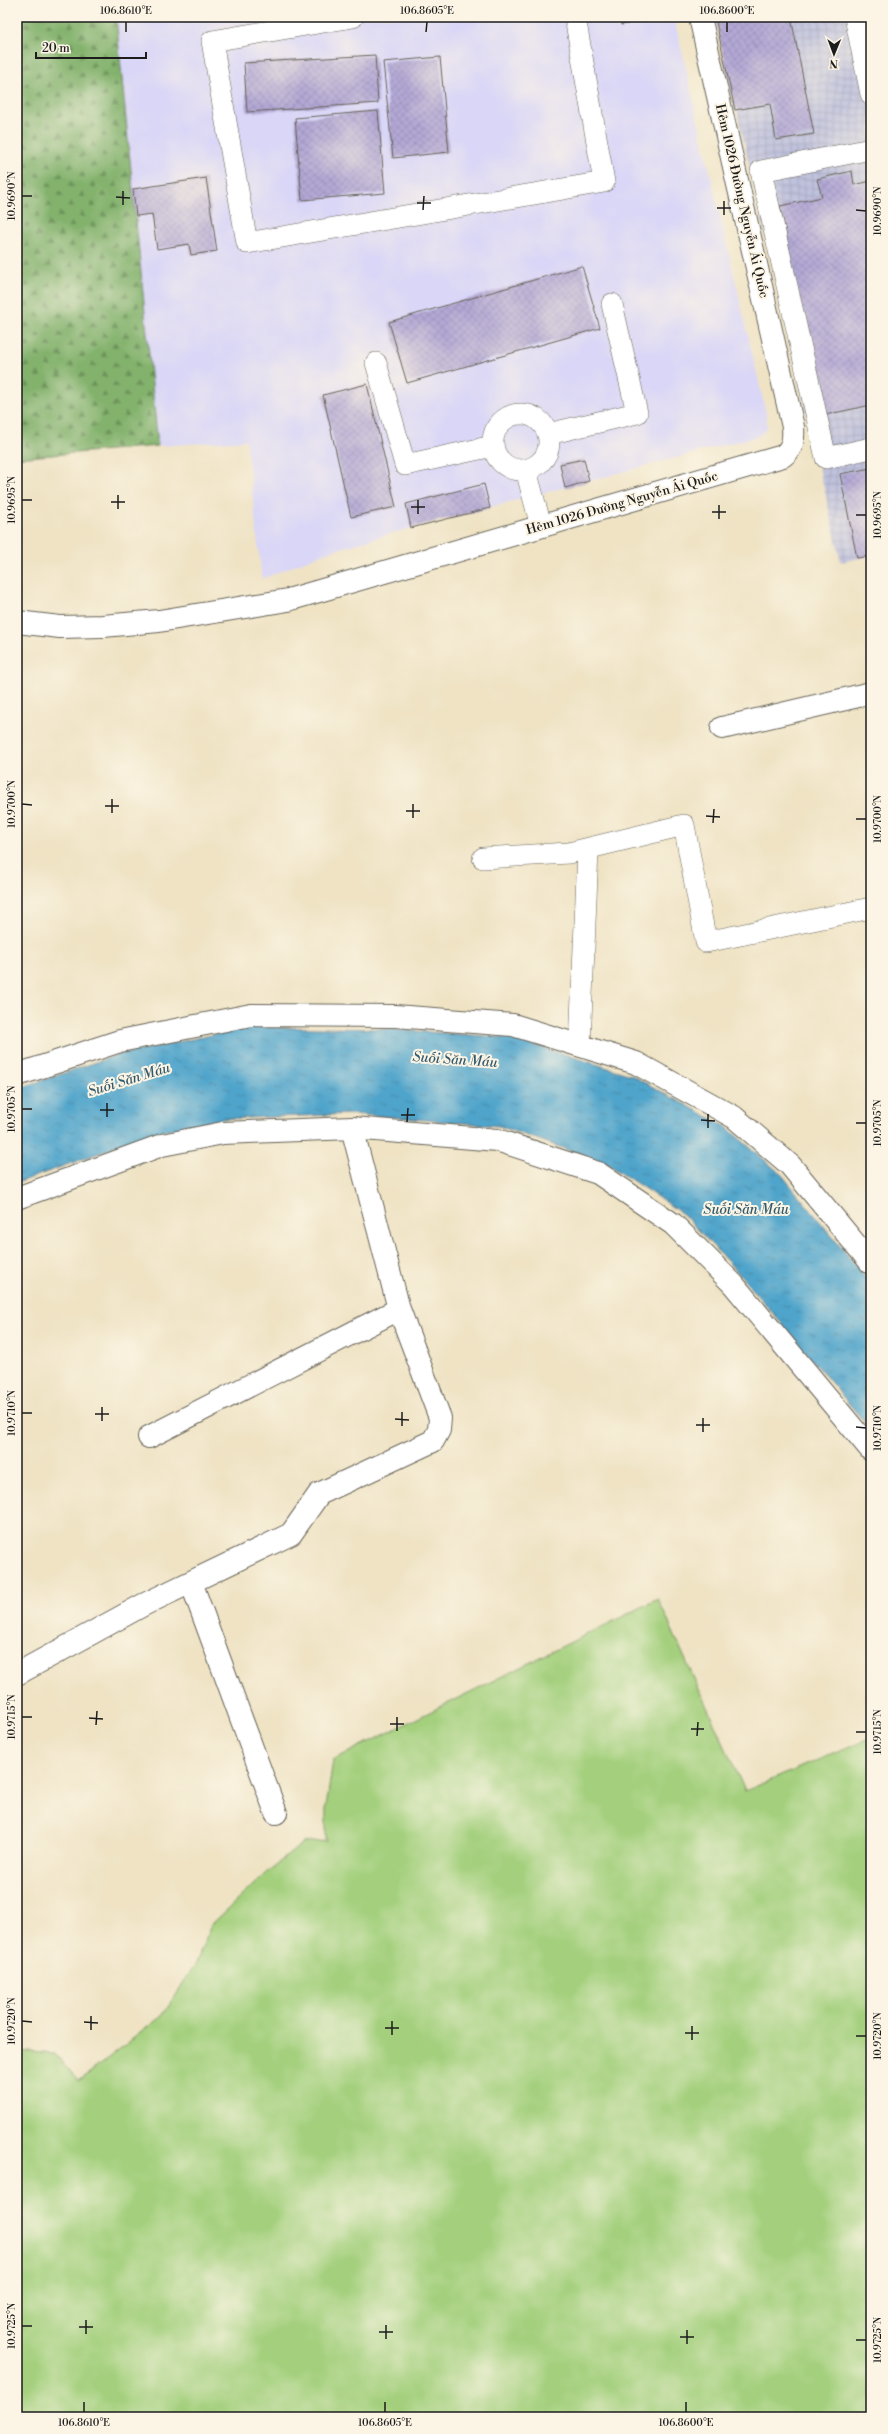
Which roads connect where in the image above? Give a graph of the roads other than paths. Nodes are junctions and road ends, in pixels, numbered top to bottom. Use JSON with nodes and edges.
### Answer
{"nodes":[{"id":1,"x":353,"y":17,"type":"edge"},
{"id":2,"x":575,"y":17,"type":"edge"},
{"id":3,"x":700,"y":17,"type":"edge"},
{"id":4,"x":855,"y":17,"type":"edge"},
{"id":5,"x":871,"y":94,"type":"edge"},
{"id":6,"x":871,"y":149,"type":"edge"},
{"id":7,"x":612,"y":304,"type":"dead end"},
{"id":8,"x":376,"y":363,"type":"dead end"},
{"id":9,"x":548,"y":434,"type":"junction"},
{"id":10,"x":493,"y":446,"type":"junction"},
{"id":11,"x":871,"y":448,"type":"edge"},
{"id":12,"x":526,"y":470,"type":"junction"},
{"id":13,"x":540,"y":526,"type":"junction"},
{"id":14,"x":17,"y":622,"type":"edge"},
{"id":15,"x":871,"y":693,"type":"edge"},
{"id":16,"x":722,"y":728,"type":"dead end"},
{"id":17,"x":588,"y":850,"type":"junction"},
{"id":18,"x":483,"y":858,"type":"dead end"},
{"id":19,"x":871,"y":908,"type":"edge"},
{"id":20,"x":580,"y":1045,"type":"junction"},
{"id":21,"x":17,"y":1075,"type":"edge"},
{"id":22,"x":352,"y":1128,"type":"junction"},
{"id":23,"x":17,"y":1198,"type":"edge"},
{"id":24,"x":871,"y":1263,"type":"edge"},
{"id":25,"x":399,"y":1309,"type":"junction"},
{"id":26,"x":149,"y":1437,"type":"dead end"},
{"id":27,"x":871,"y":1450,"type":"edge"},
{"id":28,"x":191,"y":1582,"type":"junction"},
{"id":29,"x":17,"y":1674,"type":"edge"},
{"id":30,"x":276,"y":1813,"type":"dead end"}],
"edges":[{"from":1,"to":2,"type":"lane"},
{"from":3,"to":13,"type":"street","name":"Hẻm 1026 Đường Nguyễn Ái Quốc"},
{"from":4,"to":5,"type":"lane"},
{"from":6,"to":11,"type":"lane"},
{"from":7,"to":9,"type":"lane"},
{"from":8,"to":10,"type":"lane"},
{"from":9,"to":10,"type":"lane"},
{"from":9,"to":12,"type":"lane"},
{"from":10,"to":12,"type":"lane"},
{"from":12,"to":13,"type":"lane"},
{"from":13,"to":14,"type":"street","name":"Hẻm 1026 Đường Nguyễn Ái Quốc"},
{"from":15,"to":16,"type":"street"},
{"from":17,"to":18,"type":"lane"},
{"from":17,"to":19,"type":"lane"},
{"from":17,"to":20,"type":"lane"},
{"from":20,"to":21,"type":"street"},
{"from":20,"to":24,"type":"street"},
{"from":22,"to":23,"type":"street"},
{"from":22,"to":25,"type":"street"},
{"from":22,"to":27,"type":"street"},
{"from":25,"to":26,"type":"street"},
{"from":25,"to":28,"type":"street"},
{"from":28,"to":29,"type":"street"},
{"from":28,"to":30,"type":"street"}]}
